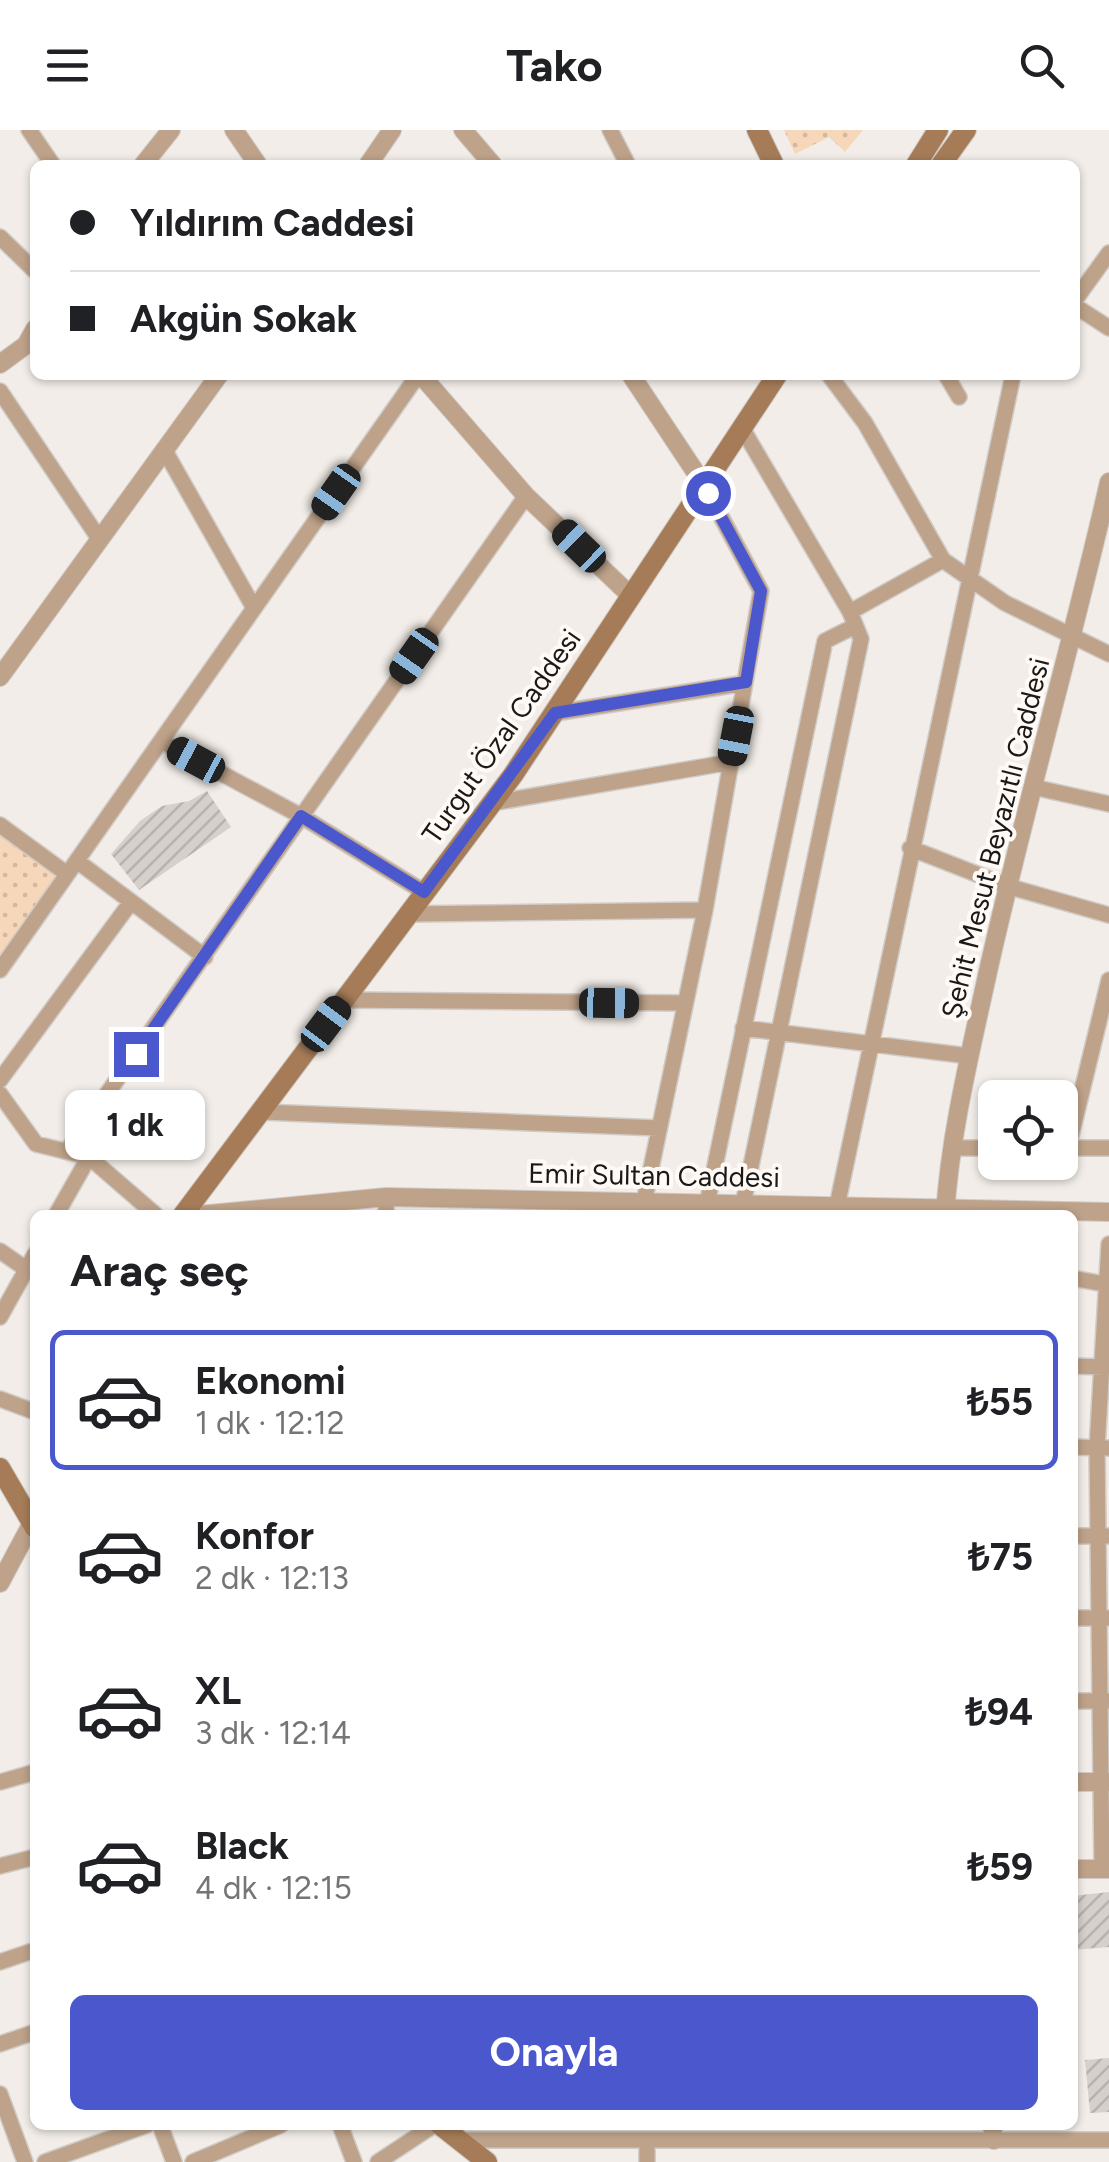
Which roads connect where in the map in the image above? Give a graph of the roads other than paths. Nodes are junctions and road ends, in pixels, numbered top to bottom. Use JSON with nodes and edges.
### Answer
{"nodes":[{"id":1,"x":29,"y":130,"type":"edge"},
{"id":2,"x":172,"y":130,"type":"edge"},
{"id":3,"x":234,"y":130,"type":"edge"},
{"id":4,"x":392,"y":130,"type":"edge"},
{"id":5,"x":463,"y":130,"type":"edge"},
{"id":6,"x":610,"y":130,"type":"edge"},
{"id":7,"x":758,"y":130,"type":"edge"},
{"id":8,"x":938,"y":130,"type":"edge"},
{"id":9,"x":966,"y":130,"type":"edge"},
{"id":10,"x":49,"y":160,"type":"edge"},
{"id":11,"x":147,"y":160,"type":"edge"},
{"id":12,"x":255,"y":160,"type":"edge"},
{"id":13,"x":371,"y":160,"type":"edge"},
{"id":14,"x":489,"y":160,"type":"edge"},
{"id":15,"x":625,"y":160,"type":"edge"},
{"id":16,"x":772,"y":160,"type":"edge"},
{"id":17,"x":919,"y":160,"type":"edge"},
{"id":18,"x":945,"y":160,"type":"edge"},
{"id":19,"x":0,"y":237,"type":"edge"},
{"id":20,"x":1109,"y":253,"type":"edge"},
{"id":21,"x":30,"y":266,"type":"edge"},
{"id":22,"x":1080,"y":296,"type":"edge"},
{"id":23,"x":1080,"y":307,"type":"edge"},
{"id":24,"x":1109,"y":328,"type":"edge"},
{"id":25,"x":30,"y":338,"type":"edge"},
{"id":26,"x":0,"y":364,"type":"edge"},
{"id":27,"x":216,"y":380,"type":"edge"},
{"id":28,"x":416,"y":380,"type":"edge"},
{"id":29,"x":424,"y":380,"type":"edge"},
{"id":30,"x":634,"y":380,"type":"edge"},
{"id":31,"x":774,"y":380,"type":"edge"},
{"id":32,"x":833,"y":380,"type":"edge"},
{"id":33,"x":949,"y":380,"type":"edge"},
{"id":34,"x":1012,"y":380,"type":"edge"},
{"id":35,"x":0,"y":391,"type":"edge"},
{"id":36,"x":959,"y":397,"type":"dead end"},
{"id":37,"x":742,"y":428,"type":"junction"},
{"id":38,"x":165,"y":452,"type":"junction"},
{"id":39,"x":1109,"y":482,"type":"edge"},
{"id":40,"x":704,"y":486,"type":"junction"},
{"id":41,"x":526,"y":496,"type":"junction"},
{"id":42,"x":100,"y":540,"type":"junction"},
{"id":43,"x":943,"y":560,"type":"junction"},
{"id":44,"x":968,"y":578,"type":"junction"},
{"id":45,"x":631,"y":596,"type":"junction"},
{"id":46,"x":254,"y":608,"type":"junction"},
{"id":47,"x":853,"y":619,"type":"junction"},
{"id":48,"x":1074,"y":638,"type":"junction"},
{"id":49,"x":1109,"y":654,"type":"edge"},
{"id":50,"x":0,"y":677,"type":"edge"},
{"id":51,"x":746,"y":682,"type":"junction"},
{"id":52,"x":555,"y":713,"type":"junction"},
{"id":53,"x":161,"y":741,"type":"junction"},
{"id":54,"x":731,"y":762,"type":"junction"},
{"id":55,"x":1033,"y":788,"type":"junction"},
{"id":56,"x":492,"y":802,"type":"junction"},
{"id":57,"x":1109,"y":804,"type":"edge"},
{"id":58,"x":301,"y":816,"type":"junction"},
{"id":59,"x":0,"y":825,"type":"edge"},
{"id":60,"x":910,"y":848,"type":"junction"},
{"id":61,"x":72,"y":868,"type":"junction"},
{"id":62,"x":1007,"y":886,"type":"junction"},
{"id":63,"x":424,"y":892,"type":"junction"},
{"id":64,"x":132,"y":902,"type":"junction"},
{"id":65,"x":705,"y":910,"type":"junction"},
{"id":66,"x":409,"y":914,"type":"junction"},
{"id":67,"x":1109,"y":915,"type":"edge"},
{"id":68,"x":205,"y":957,"type":"junction"},
{"id":69,"x":0,"y":970,"type":"edge"},
{"id":70,"x":1109,"y":980,"type":"edge"},
{"id":71,"x":344,"y":1000,"type":"junction"},
{"id":72,"x":685,"y":1004,"type":"junction"},
{"id":73,"x":743,"y":1028,"type":"junction"},
{"id":74,"x":780,"y":1032,"type":"junction"},
{"id":75,"x":870,"y":1044,"type":"junction"},
{"id":76,"x":969,"y":1056,"type":"junction"},
{"id":77,"x":0,"y":1080,"type":"edge"},
{"id":78,"x":0,"y":1094,"type":"edge"},
{"id":79,"x":1078,"y":1096,"type":"edge"},
{"id":80,"x":262,"y":1112,"type":"junction"},
{"id":81,"x":659,"y":1128,"type":"junction"},
{"id":82,"x":955,"y":1148,"type":"junction"},
{"id":83,"x":978,"y":1148,"type":"edge"},
{"id":84,"x":1078,"y":1148,"type":"edge"},
{"id":85,"x":1109,"y":1148,"type":"edge"},
{"id":86,"x":66,"y":1151,"type":"junction"},
{"id":87,"x":89,"y":1157,"type":"junction"},
{"id":88,"x":644,"y":1202,"type":"junction"},
{"id":89,"x":707,"y":1204,"type":"junction"},
{"id":90,"x":743,"y":1204,"type":"junction"},
{"id":91,"x":386,"y":1206,"type":"edge"},
{"id":92,"x":836,"y":1206,"type":"junction"},
{"id":93,"x":681,"y":1209,"type":"edge"},
{"id":94,"x":59,"y":1210,"type":"edge"},
{"id":95,"x":150,"y":1210,"type":"edge"},
{"id":96,"x":187,"y":1210,"type":"edge"},
{"id":97,"x":303,"y":1210,"type":"edge"},
{"id":98,"x":909,"y":1210,"type":"edge"},
{"id":99,"x":945,"y":1210,"type":"edge"},
{"id":100,"x":1078,"y":1212,"type":"edge"},
{"id":101,"x":1109,"y":1212,"type":"edge"},
{"id":102,"x":1109,"y":1244,"type":"edge"},
{"id":103,"x":0,"y":1251,"type":"edge"},
{"id":104,"x":30,"y":1262,"type":"edge"},
{"id":105,"x":26,"y":1269,"type":"junction"},
{"id":106,"x":1078,"y":1279,"type":"edge"},
{"id":107,"x":1107,"y":1285,"type":"edge"},
{"id":108,"x":0,"y":1317,"type":"edge"},
{"id":109,"x":1078,"y":1366,"type":"edge"},
{"id":110,"x":1104,"y":1367,"type":"edge"},
{"id":111,"x":0,"y":1399,"type":"edge"},
{"id":112,"x":30,"y":1410,"type":"edge"},
{"id":113,"x":1078,"y":1447,"type":"edge"},
{"id":114,"x":1103,"y":1448,"type":"edge"},
{"id":115,"x":0,"y":1468,"type":"edge"},
{"id":116,"x":7,"y":1496,"type":"edge"},
{"id":117,"x":30,"y":1519,"type":"edge"},
{"id":118,"x":30,"y":1530,"type":"edge"},
{"id":119,"x":1078,"y":1536,"type":"edge"},
{"id":120,"x":1104,"y":1536,"type":"edge"},
{"id":121,"x":0,"y":1583,"type":"edge"},
{"id":122,"x":1078,"y":1618,"type":"edge"},
{"id":123,"x":1104,"y":1618,"type":"edge"},
{"id":124,"x":1078,"y":1701,"type":"edge"},
{"id":125,"x":1104,"y":1701,"type":"edge"},
{"id":126,"x":30,"y":1773,"type":"edge"},
{"id":127,"x":0,"y":1782,"type":"edge"},
{"id":128,"x":1078,"y":1782,"type":"edge"},
{"id":129,"x":1105,"y":1782,"type":"edge"},
{"id":130,"x":30,"y":1858,"type":"edge"},
{"id":131,"x":0,"y":1866,"type":"edge"},
{"id":132,"x":1078,"y":1869,"type":"edge"},
{"id":133,"x":1106,"y":1869,"type":"edge"},
{"id":134,"x":30,"y":1952,"type":"edge"},
{"id":135,"x":0,"y":1962,"type":"edge"},
{"id":136,"x":30,"y":2034,"type":"edge"},
{"id":137,"x":0,"y":2044,"type":"edge"},
{"id":138,"x":0,"y":2094,"type":"edge"},
{"id":139,"x":132,"y":2130,"type":"edge"},
{"id":140,"x":162,"y":2130,"type":"edge"},
{"id":141,"x":269,"y":2130,"type":"edge"},
{"id":142,"x":342,"y":2130,"type":"edge"},
{"id":143,"x":429,"y":2130,"type":"edge"},
{"id":144,"x":444,"y":2130,"type":"edge"},
{"id":145,"x":618,"y":2132,"type":"edge"},
{"id":146,"x":734,"y":2132,"type":"edge"},
{"id":147,"x":841,"y":2132,"type":"edge"},
{"id":148,"x":993,"y":2132,"type":"edge"},
{"id":149,"x":458,"y":2140,"type":"junction"},
{"id":150,"x":648,"y":2140,"type":"junction"},
{"id":151,"x":1109,"y":2140,"type":"edge"},
{"id":152,"x":482,"y":2161,"type":"edge"},
{"id":153,"x":25,"y":2162,"type":"edge"},
{"id":154,"x":45,"y":2162,"type":"edge"},
{"id":155,"x":174,"y":2162,"type":"edge"},
{"id":156,"x":193,"y":2162,"type":"edge"},
{"id":157,"x":354,"y":2162,"type":"edge"},
{"id":158,"x":378,"y":2162,"type":"edge"},
{"id":159,"x":647,"y":2162,"type":"edge"}],
"edges":[{"from":1,"to":10,"type":"street"},
{"from":2,"to":11,"type":"street"},
{"from":3,"to":12,"type":"street"},
{"from":4,"to":13,"type":"street"},
{"from":5,"to":14,"type":"street"},
{"from":6,"to":15,"type":"street"},
{"from":7,"to":16,"type":"main road"},
{"from":8,"to":17,"type":"main road"},
{"from":9,"to":18,"type":"main road"},
{"from":19,"to":21,"type":"street"},
{"from":20,"to":22,"type":"street"},
{"from":23,"to":24,"type":"street"},
{"from":25,"to":26,"type":"street"},
{"from":27,"to":38,"type":"street"},
{"from":28,"to":46,"type":"street"},
{"from":29,"to":41,"type":"street"},
{"from":30,"to":40,"type":"street"},
{"from":31,"to":37,"type":"main road","name":"Turgut Özal Caddesi"},
{"from":32,"to":43,"type":"street"},
{"from":33,"to":36,"type":"street"},
{"from":34,"to":44,"type":"street"},
{"from":35,"to":42,"type":"street"},
{"from":37,"to":40,"type":"main road","name":"Turgut Özal Caddesi"},
{"from":37,"to":47,"type":"street"},
{"from":38,"to":42,"type":"street"},
{"from":38,"to":46,"type":"street"},
{"from":39,"to":48,"type":"street","name":"Şehit Mesut Beyazıtlı Caddesi"},
{"from":40,"to":45,"type":"main road","name":"Turgut Özal Caddesi"},
{"from":40,"to":51,"type":"street"},
{"from":41,"to":45,"type":"street"},
{"from":41,"to":58,"type":"street"},
{"from":42,"to":50,"type":"street"},
{"from":43,"to":44,"type":"street"},
{"from":43,"to":47,"type":"street"},
{"from":44,"to":48,"type":"street"},
{"from":44,"to":60,"type":"street"},
{"from":45,"to":52,"type":"main road","name":"Turgut Özal Caddesi"},
{"from":46,"to":53,"type":"street"},
{"from":47,"to":73,"type":"street"},
{"from":47,"to":74,"type":"street"},
{"from":48,"to":49,"type":"street"},
{"from":48,"to":55,"type":"street","name":"Şehit Mesut Beyazıtlı Caddesi"},
{"from":51,"to":52,"type":"street"},
{"from":51,"to":54,"type":"street"},
{"from":52,"to":56,"type":"main road","name":"Turgut Özal Caddesi"},
{"from":53,"to":58,"type":"street"},
{"from":53,"to":61,"type":"street"},
{"from":54,"to":56,"type":"street"},
{"from":54,"to":65,"type":"street"},
{"from":55,"to":57,"type":"street"},
{"from":55,"to":62,"type":"street","name":"Şehit Mesut Beyazıtlı Caddesi"},
{"from":56,"to":63,"type":"main road","name":"Turgut Özal Caddesi"},
{"from":58,"to":63,"type":"street"},
{"from":58,"to":68,"type":"street"},
{"from":59,"to":61,"type":"street"},
{"from":60,"to":62,"type":"street"},
{"from":60,"to":75,"type":"street"},
{"from":61,"to":64,"type":"street"},
{"from":61,"to":69,"type":"street"},
{"from":62,"to":67,"type":"street"},
{"from":62,"to":76,"type":"street","name":"Şehit Mesut Beyazıtlı Caddesi"},
{"from":63,"to":66,"type":"main road","name":"Turgut Özal Caddesi"},
{"from":64,"to":68,"type":"street"},
{"from":64,"to":77,"type":"street"},
{"from":65,"to":66,"type":"street"},
{"from":65,"to":72,"type":"street"},
{"from":66,"to":71,"type":"main road","name":"Turgut Özal Caddesi"},
{"from":68,"to":86,"type":"street"},
{"from":70,"to":79,"type":"street"},
{"from":71,"to":72,"type":"street"},
{"from":71,"to":80,"type":"main road","name":"Turgut Özal Caddesi"},
{"from":72,"to":81,"type":"street"},
{"from":73,"to":74,"type":"street"},
{"from":73,"to":89,"type":"street"},
{"from":74,"to":75,"type":"street"},
{"from":74,"to":90,"type":"street"},
{"from":75,"to":76,"type":"street"},
{"from":75,"to":92,"type":"street"},
{"from":76,"to":82,"type":"street","name":"Şehit Mesut Beyazıtlı Caddesi"},
{"from":78,"to":86,"type":"street"},
{"from":80,"to":81,"type":"street"},
{"from":80,"to":96,"type":"main road","name":"Turgut Özal Caddesi"},
{"from":81,"to":88,"type":"street"},
{"from":82,"to":83,"type":"street"},
{"from":82,"to":99,"type":"street","name":"Şehit Mesut Beyazıtlı Caddesi"},
{"from":84,"to":85,"type":"street"},
{"from":86,"to":87,"type":"street"},
{"from":87,"to":94,"type":"street"},
{"from":87,"to":95,"type":"street"},
{"from":88,"to":91,"type":"street","name":"Emir Sultan Caddesi"},
{"from":88,"to":93,"type":"street","name":"Emir Sultan Caddesi"},
{"from":89,"to":90,"type":"street","name":"Emir Sultan Caddesi"},
{"from":89,"to":93,"type":"street","name":"Emir Sultan Caddesi"},
{"from":90,"to":92,"type":"street","name":"Emir Sultan Caddesi"},
{"from":91,"to":97,"type":"street","name":"Emir Sultan Caddesi"},
{"from":92,"to":98,"type":"street","name":"Emir Sultan Caddesi"},
{"from":100,"to":101,"type":"street","name":"Emir Sultan Caddesi"},
{"from":102,"to":107,"type":"street"},
{"from":103,"to":105,"type":"street"},
{"from":104,"to":105,"type":"street"},
{"from":105,"to":108,"type":"street"},
{"from":106,"to":107,"type":"street"},
{"from":107,"to":110,"type":"street"},
{"from":109,"to":110,"type":"street"},
{"from":110,"to":114,"type":"street"},
{"from":111,"to":112,"type":"street"},
{"from":113,"to":114,"type":"street"},
{"from":114,"to":120,"type":"street"},
{"from":115,"to":116,"type":"main road"},
{"from":116,"to":117,"type":"main road"},
{"from":118,"to":121,"type":"street"},
{"from":119,"to":120,"type":"street"},
{"from":120,"to":123,"type":"street"},
{"from":122,"to":123,"type":"street"},
{"from":123,"to":125,"type":"street"},
{"from":124,"to":125,"type":"street"},
{"from":125,"to":129,"type":"street"},
{"from":126,"to":127,"type":"street"},
{"from":128,"to":129,"type":"street"},
{"from":129,"to":133,"type":"street"},
{"from":130,"to":131,"type":"street"},
{"from":132,"to":133,"type":"street"},
{"from":134,"to":135,"type":"street"},
{"from":136,"to":137,"type":"street"},
{"from":138,"to":153,"type":"street"},
{"from":139,"to":154,"type":"street"},
{"from":140,"to":155,"type":"street"},
{"from":141,"to":156,"type":"street"},
{"from":142,"to":157,"type":"street"},
{"from":143,"to":158,"type":"street"},
{"from":144,"to":149,"type":"main road"},
{"from":145,"to":149,"type":"street"},
{"from":145,"to":150,"type":"street"},
{"from":146,"to":147,"type":"street"},
{"from":146,"to":150,"type":"street"},
{"from":147,"to":148,"type":"street"},
{"from":148,"to":151,"type":"street"},
{"from":149,"to":152,"type":"main road"},
{"from":150,"to":159,"type":"street"}]}
